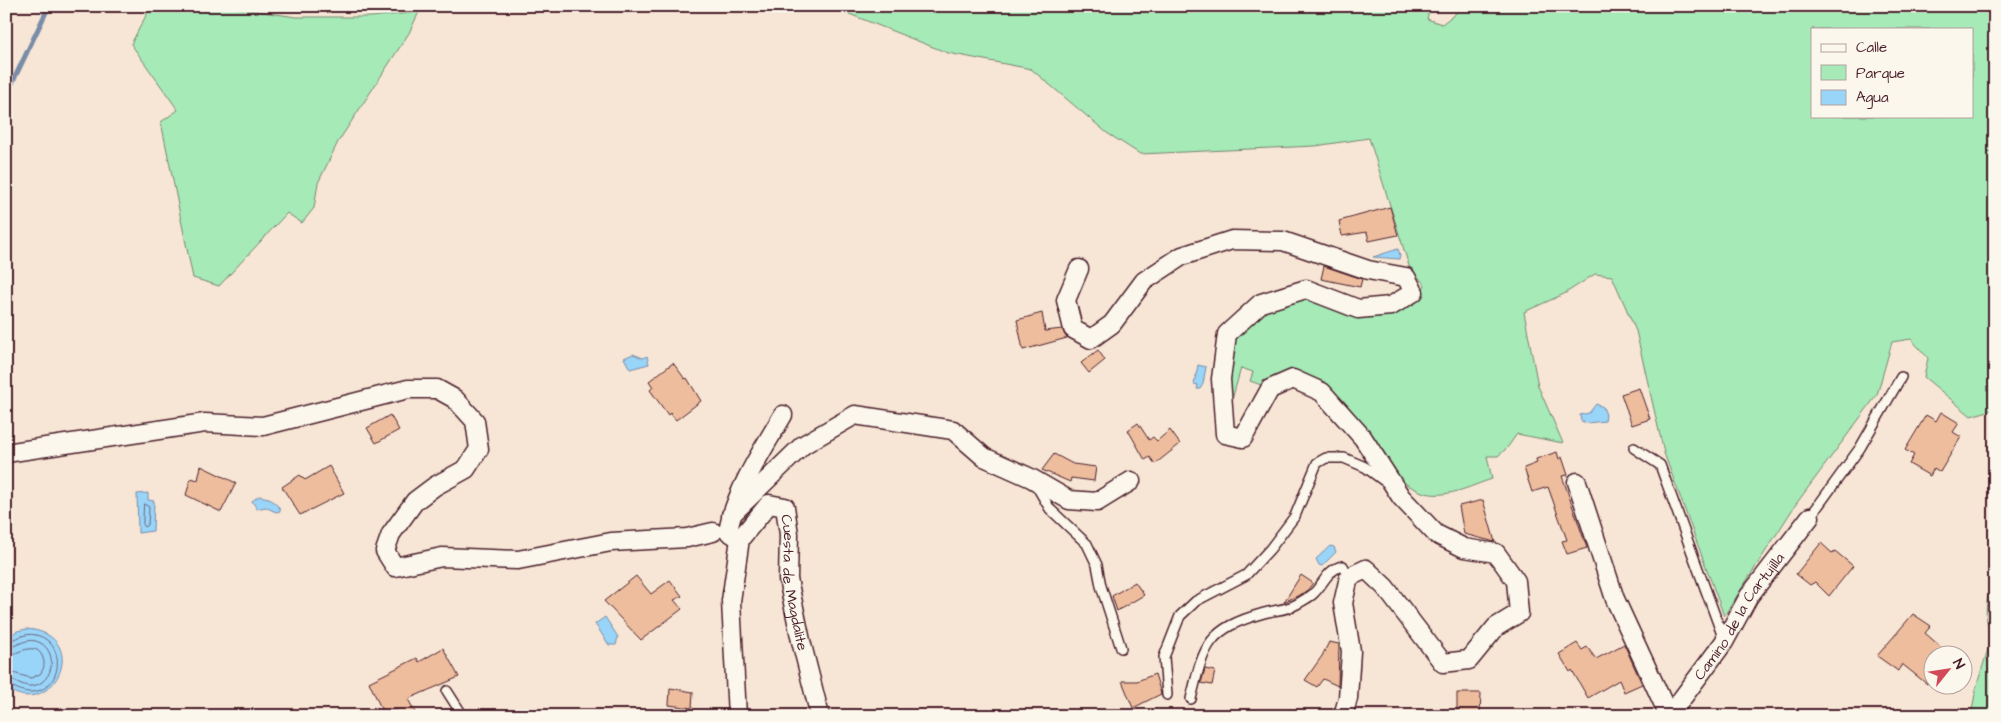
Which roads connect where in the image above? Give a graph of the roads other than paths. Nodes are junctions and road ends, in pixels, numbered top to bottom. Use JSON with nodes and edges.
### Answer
{"nodes":[{"id":1,"x":1080,"y":268,"type":"dead end"},
{"id":2,"x":1901,"y":377,"type":"dead end"},
{"id":3,"x":783,"y":415,"type":"dead end"},
{"id":4,"x":1634,"y":448,"type":"dead end"},
{"id":5,"x":6,"y":453,"type":"edge"},
{"id":6,"x":1032,"y":478,"type":"junction"},
{"id":7,"x":1131,"y":480,"type":"dead end"},
{"id":8,"x":1576,"y":482,"type":"dead end"},
{"id":9,"x":1400,"y":497,"type":"junction"},
{"id":10,"x":1810,"y":516,"type":"joint"},
{"id":11,"x":728,"y":529,"type":"junction"},
{"id":12,"x":1349,"y":577,"type":"junction"},
{"id":13,"x":1724,"y":642,"type":"junction"},
{"id":14,"x":1122,"y":648,"type":"dead end"},
{"id":15,"x":446,"y":692,"type":"dead end"},
{"id":16,"x":1167,"y":695,"type":"dead end"},
{"id":17,"x":1190,"y":698,"type":"dead end"},
{"id":18,"x":463,"y":716,"type":"edge"},
{"id":19,"x":737,"y":716,"type":"edge"},
{"id":20,"x":820,"y":716,"type":"edge"},
{"id":21,"x":1343,"y":716,"type":"edge"},
{"id":22,"x":1669,"y":716,"type":"edge"}],
"edges":[{"from":1,"to":9,"type":"street"},
{"from":2,"to":10,"type":"lane"},
{"from":3,"to":11,"type":"street"},
{"from":4,"to":13,"type":"lane"},
{"from":5,"to":11,"type":"street"},
{"from":6,"to":7,"type":"street"},
{"from":6,"to":11,"type":"street"},
{"from":6,"to":14,"type":"lane"},
{"from":8,"to":22,"type":"street"},
{"from":9,"to":12,"type":"street"},
{"from":9,"to":16,"type":"lane"},
{"from":10,"to":13,"type":"street","name":"Camino de la Cartujilla"},
{"from":11,"to":19,"type":"street"},
{"from":11,"to":20,"type":"street","name":"Cuesta de Magdalite"},
{"from":12,"to":17,"type":"lane"},
{"from":12,"to":21,"type":"street"},
{"from":13,"to":22,"type":"street","name":"Camino de la Cartujilla"},
{"from":15,"to":18,"type":"lane"}]}
